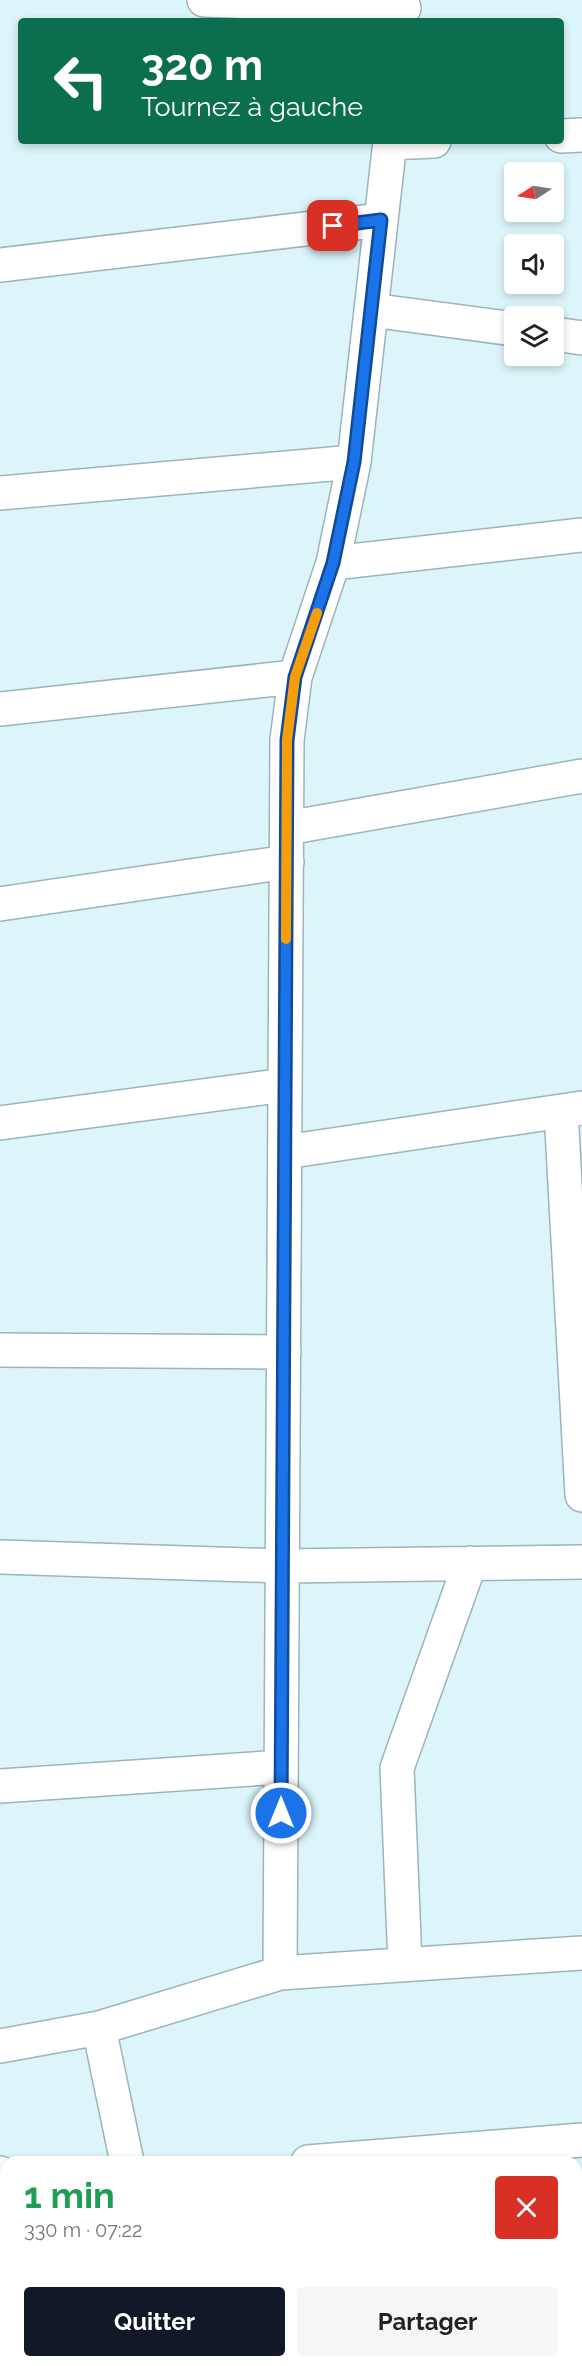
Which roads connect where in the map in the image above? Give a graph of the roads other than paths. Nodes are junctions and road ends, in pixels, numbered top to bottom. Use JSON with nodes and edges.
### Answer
{"nodes":[{"id":1,"x":204,"y":0,"type":"edge"},
{"id":2,"x":404,"y":10,"type":"edge"},
{"id":3,"x":582,"y":135,"type":"edge"},
{"id":4,"x":564,"y":136,"type":"edge"},
{"id":5,"x":390,"y":144,"type":"edge"},
{"id":6,"x":381,"y":220,"type":"junction"},
{"id":7,"x":0,"y":265,"type":"edge"},
{"id":8,"x":371,"y":310,"type":"junction"},
{"id":9,"x":504,"y":328,"type":"edge"},
{"id":10,"x":564,"y":335,"type":"edge"},
{"id":11,"x":582,"y":338,"type":"edge"},
{"id":12,"x":354,"y":462,"type":"junction"},
{"id":13,"x":0,"y":492,"type":"edge"},
{"id":14,"x":582,"y":535,"type":"edge"},
{"id":15,"x":333,"y":563,"type":"junction"},
{"id":16,"x":295,"y":677,"type":"junction"},
{"id":17,"x":0,"y":709,"type":"edge"},
{"id":18,"x":582,"y":776,"type":"edge"},
{"id":19,"x":287,"y":828,"type":"junction"},
{"id":20,"x":287,"y":862,"type":"junction"},
{"id":21,"x":0,"y":904,"type":"edge"},
{"id":22,"x":285,"y":1085,"type":"junction"},
{"id":23,"x":571,"y":1109,"type":"edge"},
{"id":24,"x":0,"y":1123,"type":"edge"},
{"id":25,"x":285,"y":1152,"type":"junction"},
{"id":26,"x":0,"y":1350,"type":"edge"},
{"id":27,"x":284,"y":1352,"type":"junction"},
{"id":28,"x":582,"y":1495,"type":"edge"},
{"id":29,"x":0,"y":1557,"type":"edge"},
{"id":30,"x":582,"y":1562,"type":"edge"},
{"id":31,"x":470,"y":1563,"type":"junction"},
{"id":32,"x":283,"y":1566,"type":"junction"},
{"id":33,"x":281,"y":1767,"type":"junction"},
{"id":34,"x":0,"y":1786,"type":"edge"},
{"id":35,"x":582,"y":1953,"type":"edge"},
{"id":36,"x":405,"y":1964,"type":"junction"},
{"id":37,"x":280,"y":1972,"type":"junction"},
{"id":38,"x":99,"y":2028,"type":"junction"},
{"id":39,"x":0,"y":2046,"type":"edge"},
{"id":40,"x":582,"y":2140,"type":"edge"},
{"id":41,"x":126,"y":2156,"type":"edge"},
{"id":42,"x":383,"y":2156,"type":"edge"}],
"edges":[{"from":1,"to":2,"type":"street"},
{"from":3,"to":4,"type":"street"},
{"from":5,"to":6,"type":"street"},
{"from":6,"to":7,"type":"street"},
{"from":6,"to":8,"type":"street"},
{"from":8,"to":9,"type":"street"},
{"from":8,"to":12,"type":"street"},
{"from":10,"to":11,"type":"street"},
{"from":12,"to":13,"type":"street"},
{"from":12,"to":15,"type":"street"},
{"from":14,"to":15,"type":"street"},
{"from":15,"to":16,"type":"street"},
{"from":16,"to":17,"type":"street"},
{"from":16,"to":19,"type":"street"},
{"from":18,"to":19,"type":"street"},
{"from":19,"to":20,"type":"street"},
{"from":20,"to":21,"type":"street"},
{"from":20,"to":22,"type":"street"},
{"from":22,"to":24,"type":"street"},
{"from":22,"to":25,"type":"street"},
{"from":23,"to":25,"type":"street"},
{"from":23,"to":28,"type":"street"},
{"from":25,"to":27,"type":"street"},
{"from":26,"to":27,"type":"street"},
{"from":27,"to":32,"type":"street"},
{"from":29,"to":32,"type":"street"},
{"from":30,"to":31,"type":"street"},
{"from":31,"to":32,"type":"street"},
{"from":31,"to":36,"type":"street"},
{"from":32,"to":33,"type":"street"},
{"from":33,"to":34,"type":"street"},
{"from":33,"to":37,"type":"street"},
{"from":35,"to":36,"type":"street"},
{"from":36,"to":37,"type":"street"},
{"from":37,"to":38,"type":"street"},
{"from":38,"to":39,"type":"street"},
{"from":38,"to":41,"type":"street"},
{"from":40,"to":42,"type":"street"}]}
